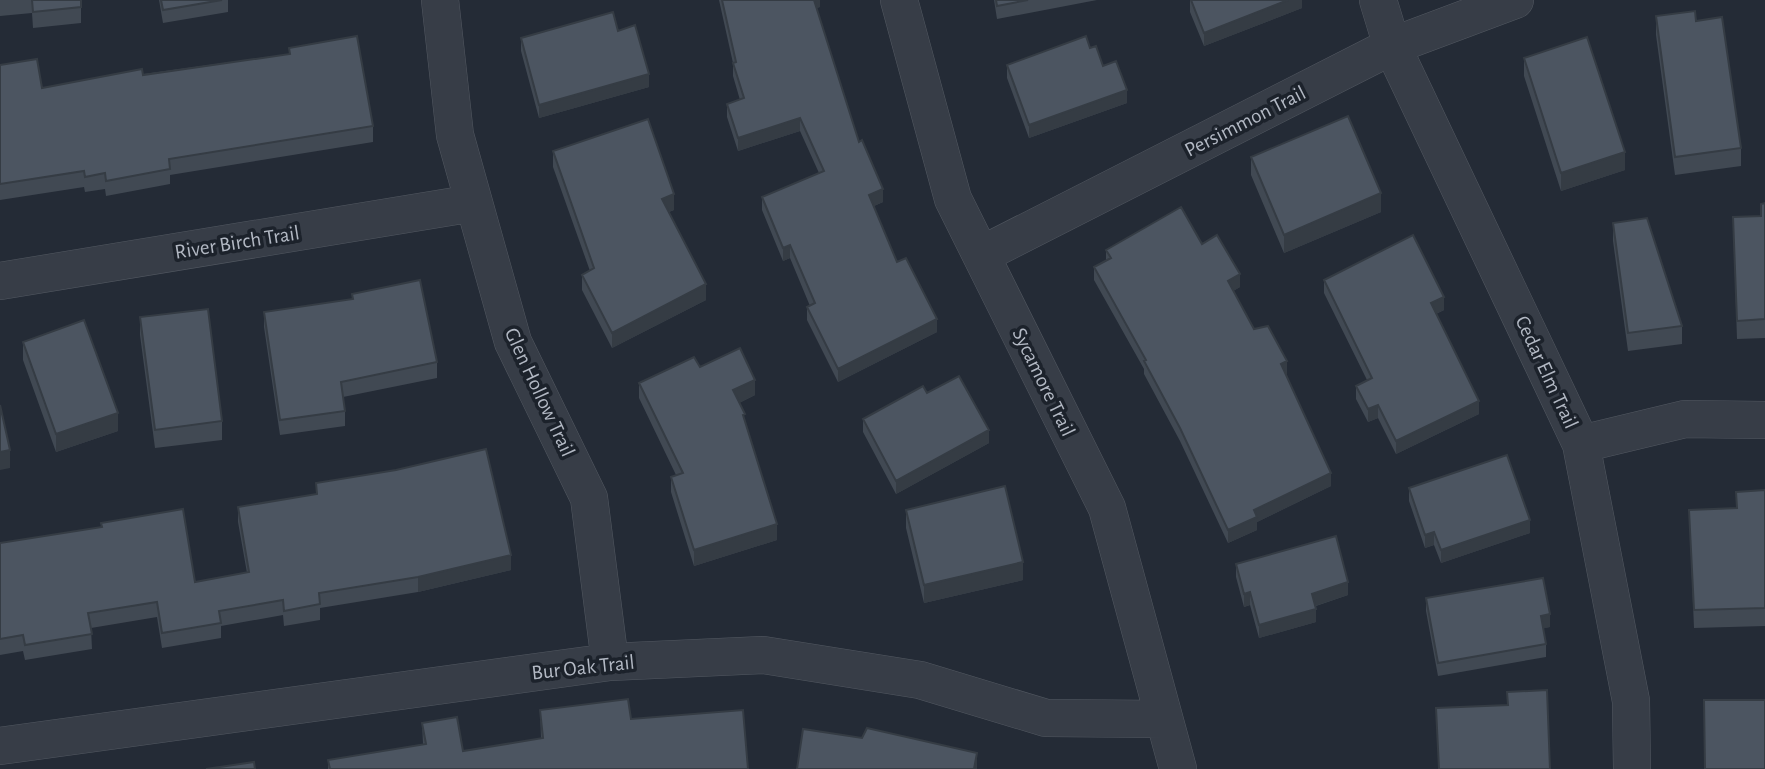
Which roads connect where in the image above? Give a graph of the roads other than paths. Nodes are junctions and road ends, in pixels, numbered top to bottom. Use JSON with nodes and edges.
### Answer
{"nodes":[{"id":1,"x":440,"y":0,"type":"edge"},
{"id":2,"x":899,"y":0,"type":"edge"},
{"id":3,"x":1378,"y":0,"type":"edge"},
{"id":4,"x":1515,"y":0,"type":"edge"},
{"id":5,"x":1392,"y":46,"type":"junction"},
{"id":6,"x":474,"y":203,"type":"junction"},
{"id":7,"x":981,"y":255,"type":"junction"},
{"id":8,"x":0,"y":281,"type":"edge"},
{"id":9,"x":1765,"y":420,"type":"edge"},
{"id":10,"x":1581,"y":444,"type":"junction"},
{"id":11,"x":610,"y":662,"type":"junction"},
{"id":12,"x":1164,"y":719,"type":"junction"},
{"id":13,"x":0,"y":746,"type":"edge"},
{"id":14,"x":1178,"y":769,"type":"edge"},
{"id":15,"x":1633,"y":769,"type":"edge"}],
"edges":[{"from":1,"to":6,"type":"street","name":"Glen Hollow Trail"},
{"from":2,"to":7,"type":"street","name":"Sycamore Trail"},
{"from":3,"to":5,"type":"street","name":"Cedar Elm Trail"},
{"from":4,"to":5,"type":"street","name":"Persimmon Trail"},
{"from":5,"to":7,"type":"street","name":"Persimmon Trail"},
{"from":5,"to":10,"type":"street","name":"Cedar Elm Trail"},
{"from":6,"to":8,"type":"street","name":"River Birch Trail"},
{"from":6,"to":11,"type":"street","name":"Glen Hollow Trail"},
{"from":7,"to":12,"type":"street","name":"Sycamore Trail"},
{"from":9,"to":10,"type":"street"},
{"from":10,"to":15,"type":"street","name":"Cedar Elm Trail"},
{"from":11,"to":12,"type":"street","name":"Bur Oak Trail"},
{"from":11,"to":13,"type":"street","name":"Bur Oak Trail"},
{"from":12,"to":14,"type":"street","name":"Sycamore Trail"}]}
